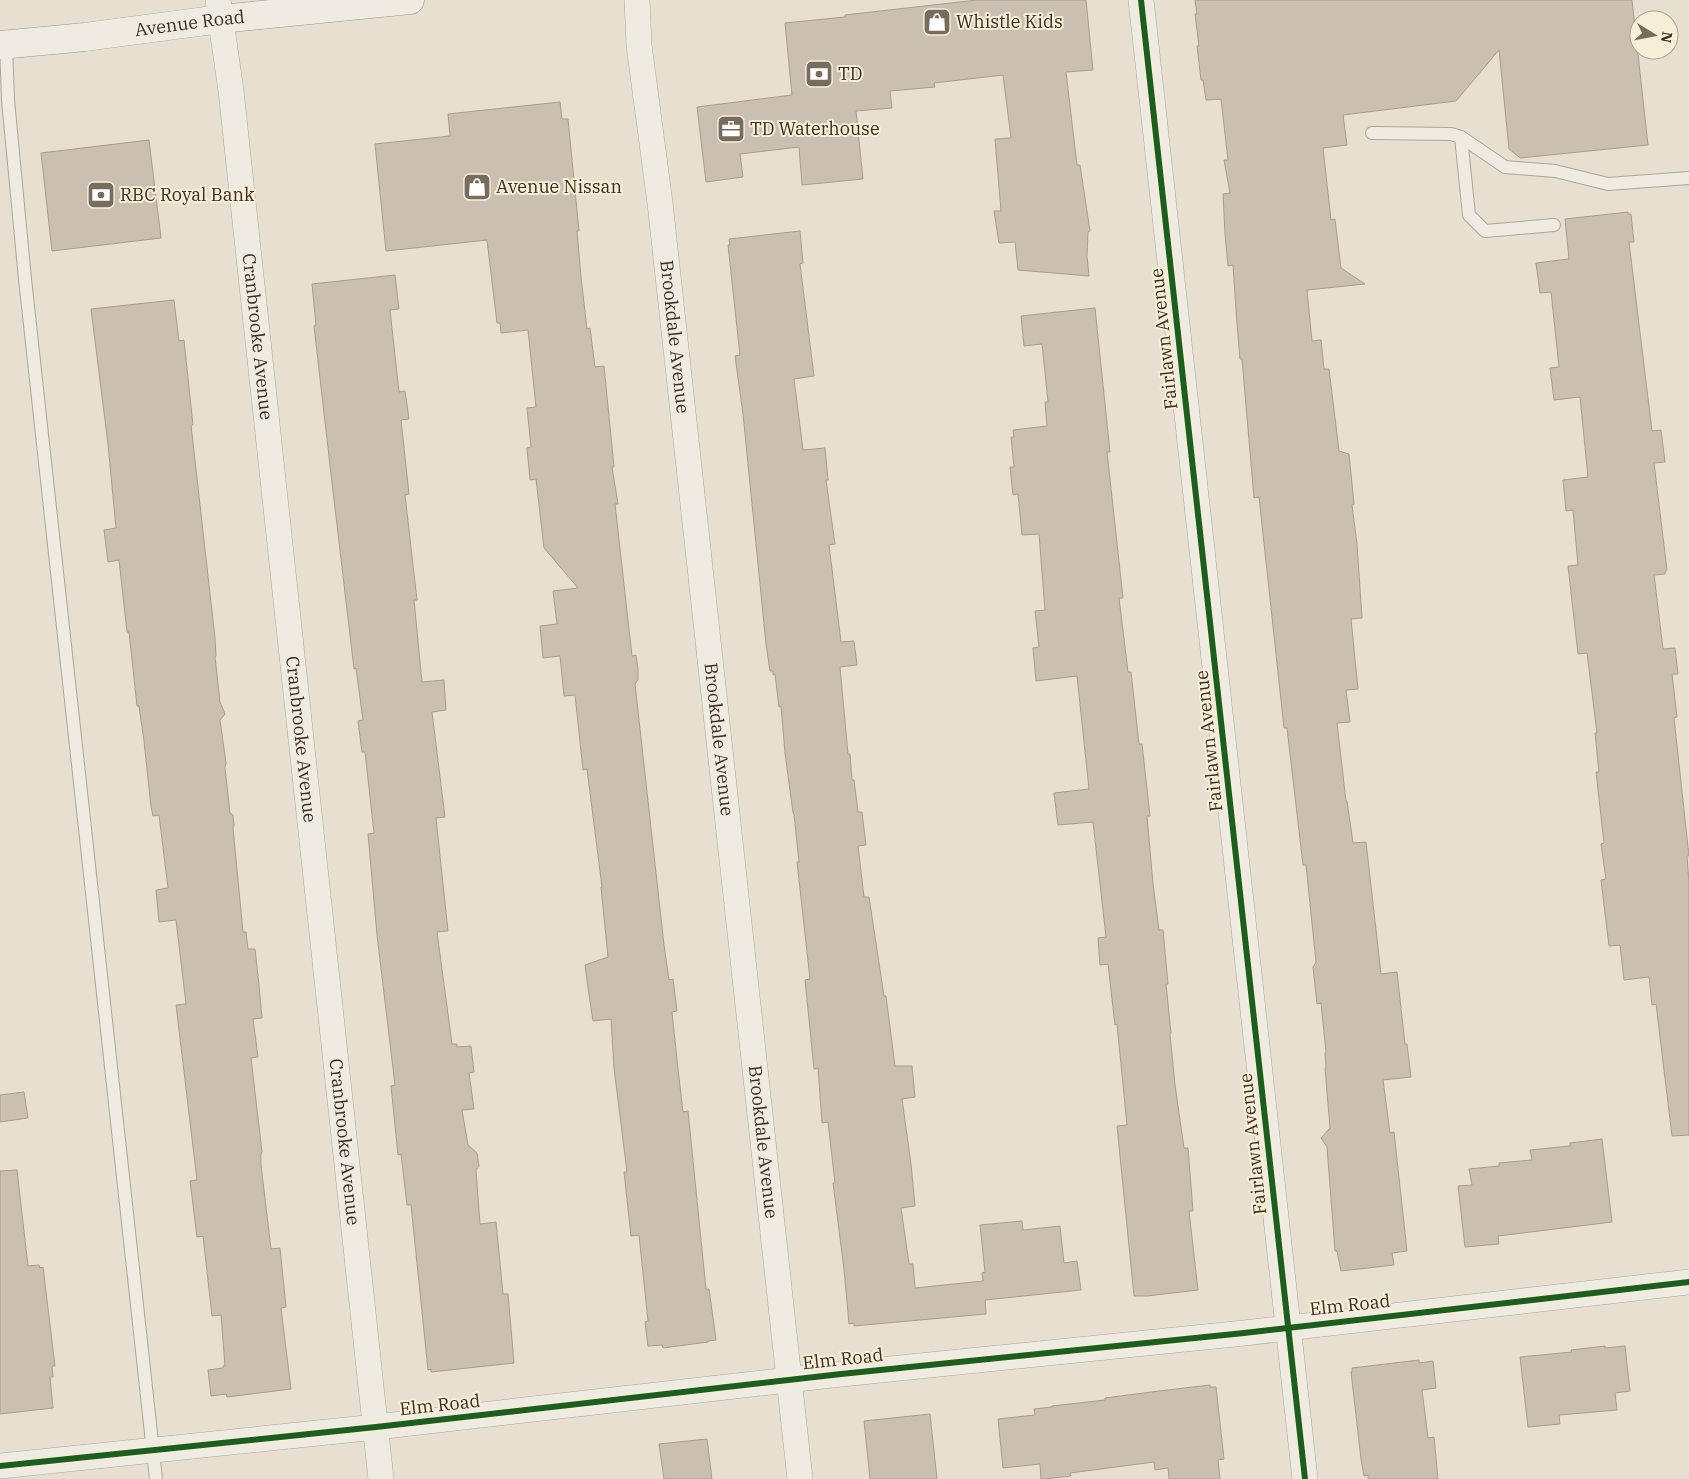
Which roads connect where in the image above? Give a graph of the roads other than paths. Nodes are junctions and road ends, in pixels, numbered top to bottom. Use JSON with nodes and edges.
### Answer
{"nodes":[{"id":1,"x":410,"y":0,"type":"edge"},
{"id":2,"x":637,"y":0,"type":"edge"},
{"id":3,"x":1141,"y":0,"type":"edge"},
{"id":4,"x":219,"y":10,"type":"edge"},
{"id":5,"x":3,"y":45,"type":"edge"},
{"id":6,"x":1372,"y":133,"type":"dead end"},
{"id":7,"x":1461,"y":137,"type":"junction"},
{"id":8,"x":1689,"y":178,"type":"edge"},
{"id":9,"x":1554,"y":225,"type":"dead end"},
{"id":10,"x":1689,"y":1282,"type":"edge"},
{"id":11,"x":1289,"y":1327,"type":"junction"},
{"id":12,"x":790,"y":1380,"type":"junction"},
{"id":13,"x":376,"y":1428,"type":"junction"},
{"id":14,"x":154,"y":1451,"type":"junction"},
{"id":15,"x":0,"y":1466,"type":"edge"},
{"id":16,"x":156,"y":1479,"type":"edge"},
{"id":17,"x":381,"y":1479,"type":"edge"},
{"id":18,"x":800,"y":1479,"type":"edge"},
{"id":19,"x":1305,"y":1479,"type":"edge"}],
"edges":[{"from":1,"to":4,"type":"main road","name":"Avenue Road"},
{"from":2,"to":12,"type":"street","name":"Brookdale Avenue"},
{"from":3,"to":11,"type":"street","name":"Fairlawn Avenue"},
{"from":4,"to":5,"type":"main road","name":"Avenue Road"},
{"from":4,"to":13,"type":"street","name":"Cranbrooke Avenue"},
{"from":5,"to":14,"type":"lane"},
{"from":6,"to":7,"type":"lane"},
{"from":7,"to":8,"type":"lane"},
{"from":7,"to":9,"type":"lane"},
{"from":10,"to":11,"type":"street","name":"Elm Road"},
{"from":11,"to":12,"type":"street","name":"Elm Road"},
{"from":11,"to":19,"type":"street","name":"Fairlawn Avenue"},
{"from":12,"to":13,"type":"street","name":"Elm Road"},
{"from":12,"to":18,"type":"street","name":"Brookdale Avenue"},
{"from":13,"to":14,"type":"street","name":"Elm Road"},
{"from":13,"to":17,"type":"street","name":"Cranbrooke Avenue"},
{"from":14,"to":15,"type":"street","name":"Elm Road"},
{"from":14,"to":16,"type":"lane"}]}
